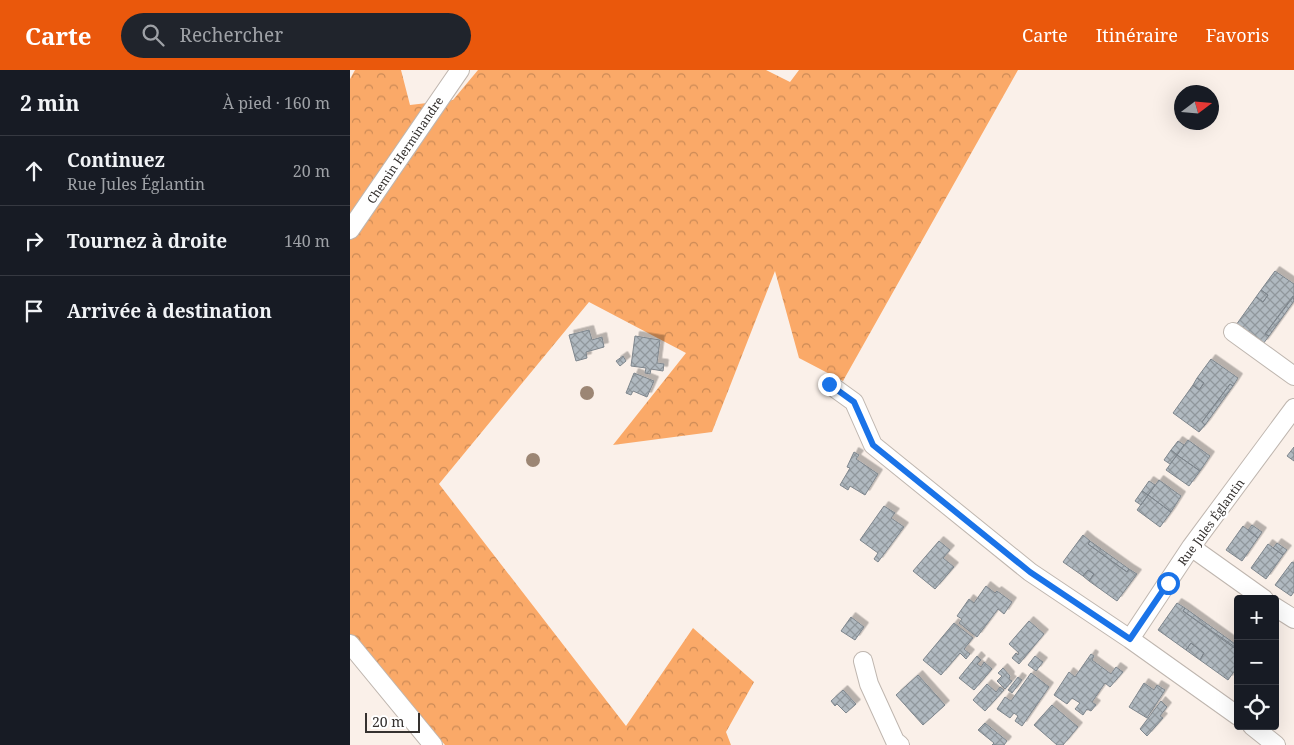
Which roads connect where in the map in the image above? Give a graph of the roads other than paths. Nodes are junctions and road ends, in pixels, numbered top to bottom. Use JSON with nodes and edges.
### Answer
{"nodes":[{"id":1,"x":460,"y":70,"type":"edge"},
{"id":2,"x":350,"y":230,"type":"edge"},
{"id":3,"x":1233,"y":332,"type":"dead end"},
{"id":4,"x":1294,"y":376,"type":"edge"},
{"id":5,"x":829,"y":384,"type":"dead end"},
{"id":6,"x":1294,"y":408,"type":"edge"},
{"id":7,"x":1191,"y":548,"type":"junction"},
{"id":8,"x":1258,"y":595,"type":"edge"},
{"id":9,"x":1279,"y":609,"type":"edge"},
{"id":10,"x":1294,"y":620,"type":"edge"},
{"id":11,"x":1130,"y":639,"type":"junction"},
{"id":12,"x":350,"y":644,"type":"edge"},
{"id":13,"x":863,"y":661,"type":"dead end"},
{"id":14,"x":1234,"y":713,"type":"edge"},
{"id":15,"x":1257,"y":730,"type":"edge"},
{"id":16,"x":433,"y":745,"type":"edge"},
{"id":17,"x":900,"y":745,"type":"edge"},
{"id":18,"x":1276,"y":745,"type":"edge"}],
"edges":[{"from":1,"to":2,"type":"street","name":"Chemin Herminandre"},
{"from":3,"to":4,"type":"street"},
{"from":5,"to":11,"type":"street"},
{"from":6,"to":7,"type":"street","name":"Rue Jules Églantin"},
{"from":7,"to":8,"type":"street"},
{"from":7,"to":11,"type":"street","name":"Rue Jules Églantin"},
{"from":9,"to":10,"type":"street"},
{"from":11,"to":14,"type":"street"},
{"from":12,"to":16,"type":"street"},
{"from":13,"to":17,"type":"street"},
{"from":15,"to":18,"type":"street"}]}
